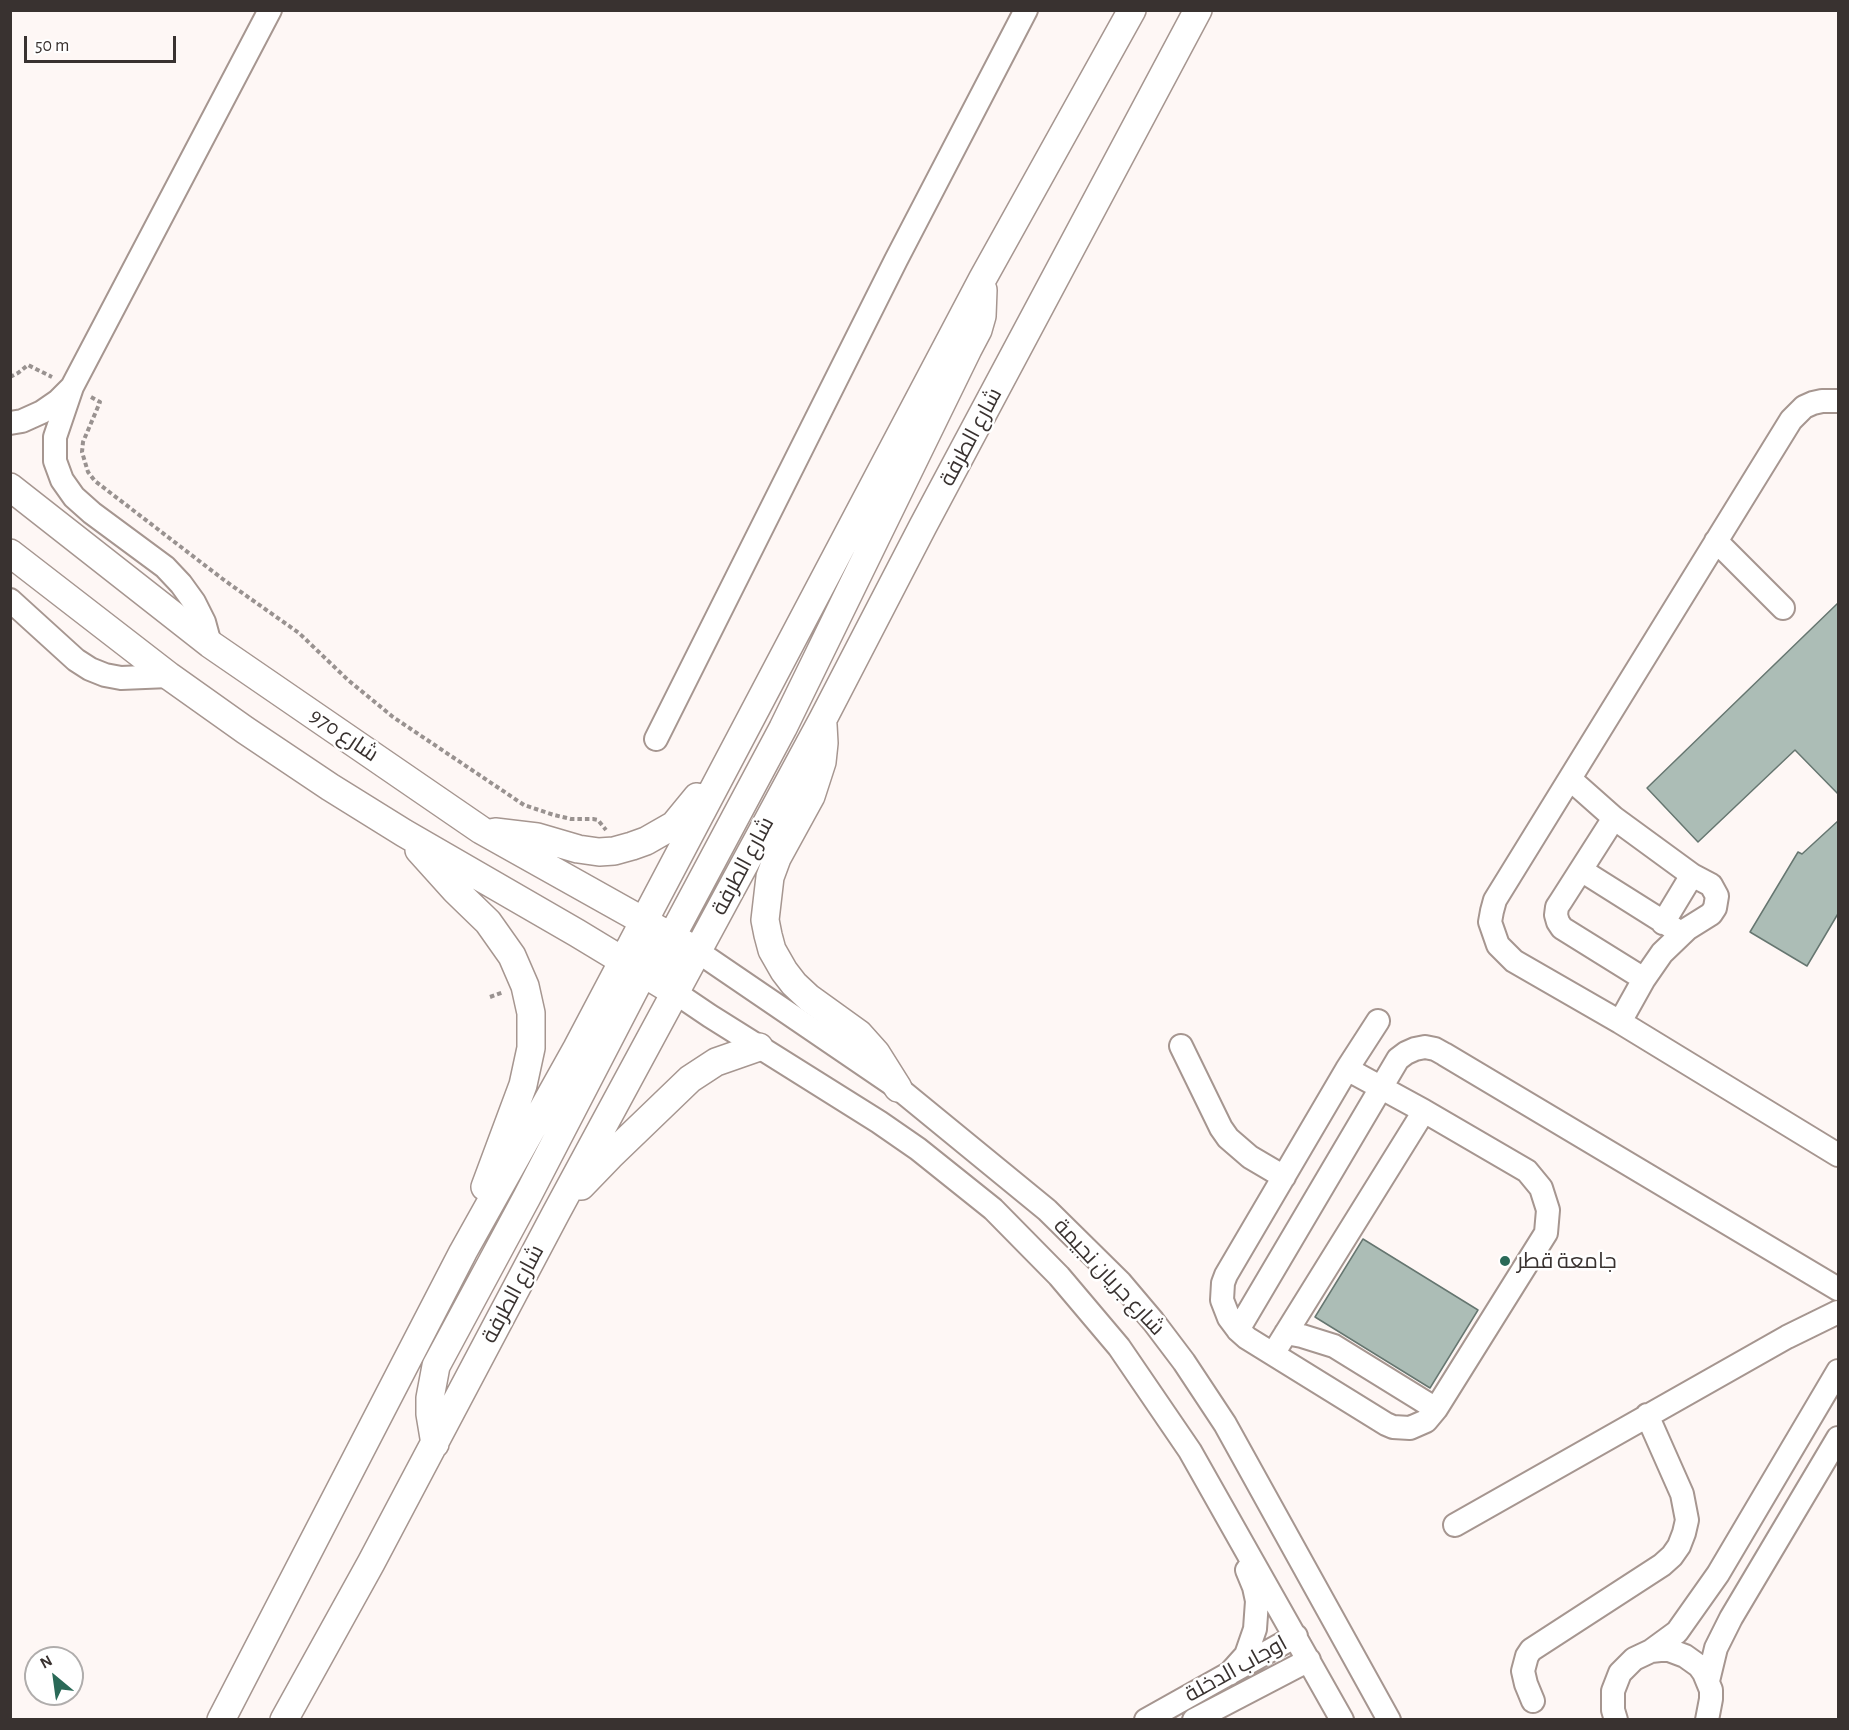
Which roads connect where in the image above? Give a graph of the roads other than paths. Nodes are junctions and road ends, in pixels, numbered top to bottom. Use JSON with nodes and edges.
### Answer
{"nodes":[{"id":1,"x":270,"y":10,"type":"edge"},
{"id":2,"x":1026,"y":10,"type":"edge"},
{"id":3,"x":1132,"y":10,"type":"edge"},
{"id":4,"x":1198,"y":10,"type":"edge"},
{"id":5,"x":983,"y":278,"type":"junction"},
{"id":6,"x":72,"y":387,"type":"junction"},
{"id":7,"x":1839,"y":401,"type":"edge"},
{"id":8,"x":10,"y":423,"type":"edge"},
{"id":9,"x":10,"y":487,"type":"edge"},
{"id":10,"x":1712,"y":548,"type":"junction"},
{"id":11,"x":10,"y":553,"type":"edge"},
{"id":12,"x":13,"y":604,"type":"edge"},
{"id":13,"x":1780,"y":613,"type":"dead end"},
{"id":14,"x":210,"y":644,"type":"junction"},
{"id":15,"x":169,"y":676,"type":"junction"},
{"id":16,"x":823,"y":719,"type":"junction"},
{"id":17,"x":656,"y":739,"type":"dead end"},
{"id":18,"x":1570,"y":779,"type":"junction"},
{"id":19,"x":717,"y":783,"type":"junction"},
{"id":20,"x":1614,"y":818,"type":"junction"},
{"id":21,"x":481,"y":830,"type":"junction"},
{"id":22,"x":404,"y":833,"type":"junction"},
{"id":23,"x":1581,"y":870,"type":"junction"},
{"id":24,"x":1692,"y":875,"type":"junction"},
{"id":25,"x":643,"y":921,"type":"junction"},
{"id":26,"x":1672,"y":928,"type":"junction"},
{"id":27,"x":672,"y":936,"type":"junction"},
{"id":28,"x":698,"y":951,"type":"junction"},
{"id":29,"x":633,"y":967,"type":"junction"},
{"id":30,"x":1644,"y":979,"type":"junction"},
{"id":31,"x":676,"y":993,"type":"junction"},
{"id":32,"x":1378,"y":1021,"type":"dead end"},
{"id":33,"x":1620,"y":1022,"type":"junction"},
{"id":34,"x":1181,"y":1046,"type":"dead end"},
{"id":35,"x":759,"y":1047,"type":"junction"},
{"id":36,"x":1347,"y":1069,"type":"junction"},
{"id":37,"x":1381,"y":1087,"type":"junction"},
{"id":38,"x":898,"y":1088,"type":"junction"},
{"id":39,"x":1424,"y":1111,"type":"junction"},
{"id":40,"x":1839,"y":1155,"type":"edge"},
{"id":41,"x":1284,"y":1177,"type":"junction"},
{"id":42,"x":556,"y":1213,"type":"junction"},
{"id":43,"x":463,"y":1252,"type":"junction"},
{"id":44,"x":1839,"y":1289,"type":"edge"},
{"id":45,"x":1839,"y":1312,"type":"edge"},
{"id":46,"x":1238,"y":1330,"type":"junction"},
{"id":47,"x":1286,"y":1333,"type":"junction"},
{"id":48,"x":1273,"y":1354,"type":"junction"},
{"id":49,"x":1839,"y":1371,"type":"edge"},
{"id":50,"x":1436,"y":1408,"type":"junction"},
{"id":51,"x":1647,"y":1415,"type":"junction"},
{"id":52,"x":1839,"y":1438,"type":"edge"},
{"id":53,"x":435,"y":1444,"type":"junction"},
{"id":54,"x":1190,"y":1451,"type":"junction"},
{"id":55,"x":1455,"y":1525,"type":"dead end"},
{"id":56,"x":1296,"y":1636,"type":"junction"},
{"id":57,"x":1651,"y":1651,"type":"junction"},
{"id":58,"x":1309,"y":1660,"type":"junction"},
{"id":59,"x":1229,"y":1674,"type":"junction"},
{"id":60,"x":1708,"y":1681,"type":"junction"},
{"id":61,"x":1533,"y":1701,"type":"dead end"},
{"id":62,"x":1614,"y":1716,"type":"edge"},
{"id":63,"x":1715,"y":1716,"type":"edge"},
{"id":64,"x":221,"y":1719,"type":"edge"},
{"id":65,"x":284,"y":1719,"type":"edge"},
{"id":66,"x":1146,"y":1719,"type":"edge"},
{"id":67,"x":1194,"y":1719,"type":"edge"},
{"id":68,"x":1342,"y":1719,"type":"edge"},
{"id":69,"x":1389,"y":1719,"type":"edge"}],
"edges":[{"from":1,"to":6,"type":"street"},
{"from":2,"to":17,"type":"street"},
{"from":3,"to":5,"type":"main road"},
{"from":4,"to":16,"type":"main road","name":"شارع الطرفة"},
{"from":5,"to":19,"type":"main road"},
{"from":5,"to":27,"type":"main road"},
{"from":6,"to":8,"type":"street"},
{"from":6,"to":14,"type":"street"},
{"from":7,"to":10,"type":"street"},
{"from":9,"to":14,"type":"main road","name":"شارع 970"},
{"from":10,"to":13,"type":"street"},
{"from":10,"to":18,"type":"street"},
{"from":11,"to":15,"type":"main road"},
{"from":12,"to":15,"type":"street"},
{"from":14,"to":21,"type":"main road","name":"شارع 970"},
{"from":15,"to":22,"type":"main road"},
{"from":16,"to":28,"type":"main road","name":"شارع الطرفة"},
{"from":16,"to":38,"type":"main road"},
{"from":18,"to":20,"type":"street"},
{"from":18,"to":33,"type":"street"},
{"from":19,"to":21,"type":"main road"},
{"from":19,"to":25,"type":"main road"},
{"from":20,"to":23,"type":"street"},
{"from":20,"to":24,"type":"street"},
{"from":21,"to":25,"type":"main road","name":"شارع 970"},
{"from":22,"to":29,"type":"main road"},
{"from":22,"to":43,"type":"main road"},
{"from":23,"to":26,"type":"street"},
{"from":23,"to":30,"type":"street"},
{"from":24,"to":26,"type":"street"},
{"from":24,"to":26,"type":"street"},
{"from":25,"to":27,"type":"main road","name":"شارع 970"},
{"from":25,"to":29,"type":"main road"},
{"from":26,"to":30,"type":"street"},
{"from":27,"to":28,"type":"main road","name":"شارع 970"},
{"from":27,"to":31,"type":"main road"},
{"from":28,"to":31,"type":"main road","name":"شارع الطرفة"},
{"from":28,"to":38,"type":"street","name":"شارع جريان نجيمة"},
{"from":29,"to":31,"type":"main road"},
{"from":29,"to":43,"type":"main road"},
{"from":29,"to":53,"type":"main road"},
{"from":30,"to":33,"type":"street"},
{"from":31,"to":35,"type":"street","name":"شارع جريان نجيمة"},
{"from":31,"to":42,"type":"main road","name":"شارع الطرفة"},
{"from":32,"to":36,"type":"street"},
{"from":33,"to":40,"type":"street"},
{"from":34,"to":41,"type":"street"},
{"from":35,"to":42,"type":"main road"},
{"from":35,"to":54,"type":"street","name":"شارع جريان نجيمة"},
{"from":36,"to":37,"type":"street"},
{"from":36,"to":41,"type":"street"},
{"from":37,"to":39,"type":"street"},
{"from":37,"to":44,"type":"street"},
{"from":37,"to":46,"type":"street"},
{"from":38,"to":69,"type":"street","name":"شارع جريان نجيمة"},
{"from":39,"to":47,"type":"street"},
{"from":39,"to":50,"type":"street"},
{"from":41,"to":46,"type":"street"},
{"from":42,"to":53,"type":"main road","name":"شارع الطرفة"},
{"from":43,"to":64,"type":"main road"},
{"from":45,"to":51,"type":"street"},
{"from":46,"to":48,"type":"street"},
{"from":47,"to":48,"type":"street"},
{"from":47,"to":50,"type":"street"},
{"from":48,"to":50,"type":"street"},
{"from":49,"to":57,"type":"street"},
{"from":51,"to":55,"type":"street"},
{"from":51,"to":61,"type":"street"},
{"from":52,"to":60,"type":"street"},
{"from":53,"to":65,"type":"main road","name":"شارع الطرفة"},
{"from":54,"to":56,"type":"street","name":"شارع جريان نجيمة"},
{"from":54,"to":59,"type":"street"},
{"from":56,"to":58,"type":"street","name":"شارع جريان نجيمة"},
{"from":56,"to":59,"type":"street","name":"اوجاب الدخلة"},
{"from":57,"to":60,"type":"street"},
{"from":57,"to":62,"type":"street"},
{"from":58,"to":67,"type":"street","name":"اوجاب الدخلة"},
{"from":58,"to":68,"type":"street","name":"شارع جريان نجيمة"},
{"from":59,"to":66,"type":"street","name":"اوجاب الدخلة"},
{"from":60,"to":63,"type":"street"}]}
